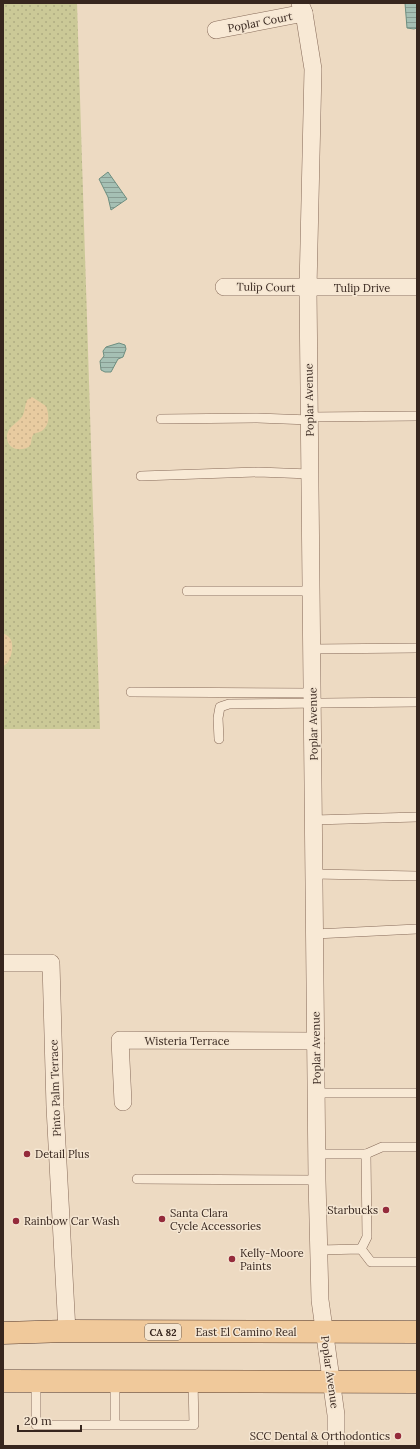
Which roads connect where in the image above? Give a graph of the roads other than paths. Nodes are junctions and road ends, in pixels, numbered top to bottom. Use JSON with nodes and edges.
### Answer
{"nodes":[{"id":1,"x":302,"y":8,"type":"edge"},
{"id":2,"x":216,"y":30,"type":"dead end"},
{"id":3,"x":224,"y":287,"type":"dead end"},
{"id":4,"x":417,"y":287,"type":"edge"},
{"id":5,"x":308,"y":288,"type":"junction"},
{"id":6,"x":417,"y":416,"type":"edge"},
{"id":7,"x":309,"y":418,"type":"junction"},
{"id":8,"x":161,"y":419,"type":"dead end"},
{"id":9,"x":310,"y":474,"type":"junction"},
{"id":10,"x":142,"y":476,"type":"dead end"},
{"id":11,"x":187,"y":591,"type":"dead end"},
{"id":12,"x":311,"y":591,"type":"junction"},
{"id":13,"x":417,"y":648,"type":"edge"},
{"id":14,"x":312,"y":649,"type":"junction"},
{"id":15,"x":131,"y":692,"type":"dead end"},
{"id":16,"x":312,"y":698,"type":"junction"},
{"id":17,"x":417,"y":702,"type":"edge"},
{"id":18,"x":219,"y":739,"type":"dead end"},
{"id":19,"x":417,"y":817,"type":"edge"},
{"id":20,"x":314,"y":820,"type":"junction"},
{"id":21,"x":314,"y":874,"type":"junction"},
{"id":22,"x":417,"y":876,"type":"edge"},
{"id":23,"x":417,"y":929,"type":"edge"},
{"id":24,"x":315,"y":934,"type":"junction"},
{"id":25,"x":3,"y":963,"type":"edge"},
{"id":26,"x":316,"y":1041,"type":"junction"},
{"id":27,"x":316,"y":1093,"type":"junction"},
{"id":28,"x":417,"y":1093,"type":"edge"},
{"id":29,"x":123,"y":1102,"type":"dead end"},
{"id":30,"x":417,"y":1147,"type":"edge"},
{"id":31,"x":317,"y":1154,"type":"junction"},
{"id":32,"x":366,"y":1154,"type":"junction"},
{"id":33,"x":137,"y":1180,"type":"dead end"},
{"id":34,"x":317,"y":1180,"type":"junction"},
{"id":35,"x":361,"y":1249,"type":"junction"},
{"id":36,"x":319,"y":1250,"type":"junction"},
{"id":37,"x":417,"y":1262,"type":"edge"},
{"id":38,"x":67,"y":1331,"type":"junction"},
{"id":39,"x":324,"y":1332,"type":"junction"},
{"id":40,"x":417,"y":1332,"type":"edge"},
{"id":41,"x":3,"y":1333,"type":"edge"},
{"id":42,"x":3,"y":1381,"type":"edge"},
{"id":43,"x":36,"y":1381,"type":"junction"},
{"id":44,"x":115,"y":1381,"type":"junction"},
{"id":45,"x":193,"y":1381,"type":"junction"},
{"id":46,"x":332,"y":1381,"type":"junction"},
{"id":47,"x":417,"y":1382,"type":"edge"},
{"id":48,"x":115,"y":1424,"type":"junction"},
{"id":49,"x":336,"y":1446,"type":"edge"}],
"edges":[{"from":1,"to":2,"type":"street","name":"Poplar Court"},
{"from":1,"to":5,"type":"street","name":"Poplar Avenue"},
{"from":3,"to":5,"type":"street","name":"Tulip Court"},
{"from":4,"to":5,"type":"street","name":"Tulip Drive"},
{"from":5,"to":7,"type":"street","name":"Poplar Avenue"},
{"from":6,"to":7,"type":"lane"},
{"from":7,"to":8,"type":"lane"},
{"from":7,"to":9,"type":"street","name":"Poplar Avenue"},
{"from":9,"to":10,"type":"lane"},
{"from":9,"to":12,"type":"street","name":"Poplar Avenue"},
{"from":11,"to":12,"type":"lane"},
{"from":12,"to":14,"type":"street","name":"Poplar Avenue"},
{"from":13,"to":14,"type":"lane"},
{"from":14,"to":16,"type":"street","name":"Poplar Avenue"},
{"from":15,"to":16,"type":"lane"},
{"from":16,"to":17,"type":"lane"},
{"from":16,"to":18,"type":"lane"},
{"from":16,"to":20,"type":"street","name":"Poplar Avenue"},
{"from":19,"to":20,"type":"lane"},
{"from":20,"to":21,"type":"street","name":"Poplar Avenue"},
{"from":21,"to":22,"type":"lane"},
{"from":21,"to":24,"type":"street","name":"Poplar Avenue"},
{"from":23,"to":24,"type":"lane"},
{"from":24,"to":26,"type":"street","name":"Poplar Avenue"},
{"from":25,"to":38,"type":"street","name":"Pinto Palm Terrace"},
{"from":26,"to":27,"type":"street","name":"Poplar Avenue"},
{"from":26,"to":29,"type":"street","name":"Wisteria Terrace"},
{"from":27,"to":28,"type":"lane"},
{"from":27,"to":31,"type":"street","name":"Poplar Avenue"},
{"from":30,"to":32,"type":"lane"},
{"from":31,"to":32,"type":"lane"},
{"from":31,"to":34,"type":"street","name":"Poplar Avenue"},
{"from":32,"to":35,"type":"lane"},
{"from":33,"to":34,"type":"lane"},
{"from":34,"to":36,"type":"street","name":"Poplar Avenue"},
{"from":35,"to":36,"type":"lane"},
{"from":35,"to":37,"type":"lane"},
{"from":36,"to":39,"type":"street","name":"Poplar Avenue"},
{"from":38,"to":39,"type":"main road","name":"East El Camino Real","number":"CA 82"},
{"from":38,"to":41,"type":"main road","name":"East El Camino Real","number":"CA 82"},
{"from":39,"to":40,"type":"main road","name":"East El Camino Real","number":"CA 82"},
{"from":39,"to":46,"type":"street","name":"Poplar Avenue"},
{"from":42,"to":43,"type":"main road"},
{"from":43,"to":44,"type":"main road"},
{"from":43,"to":48,"type":"lane"},
{"from":44,"to":45,"type":"main road"},
{"from":44,"to":48,"type":"lane"},
{"from":45,"to":46,"type":"main road"},
{"from":45,"to":48,"type":"lane"},
{"from":46,"to":47,"type":"main road"},
{"from":46,"to":49,"type":"street","name":"Poplar Avenue"}]}
